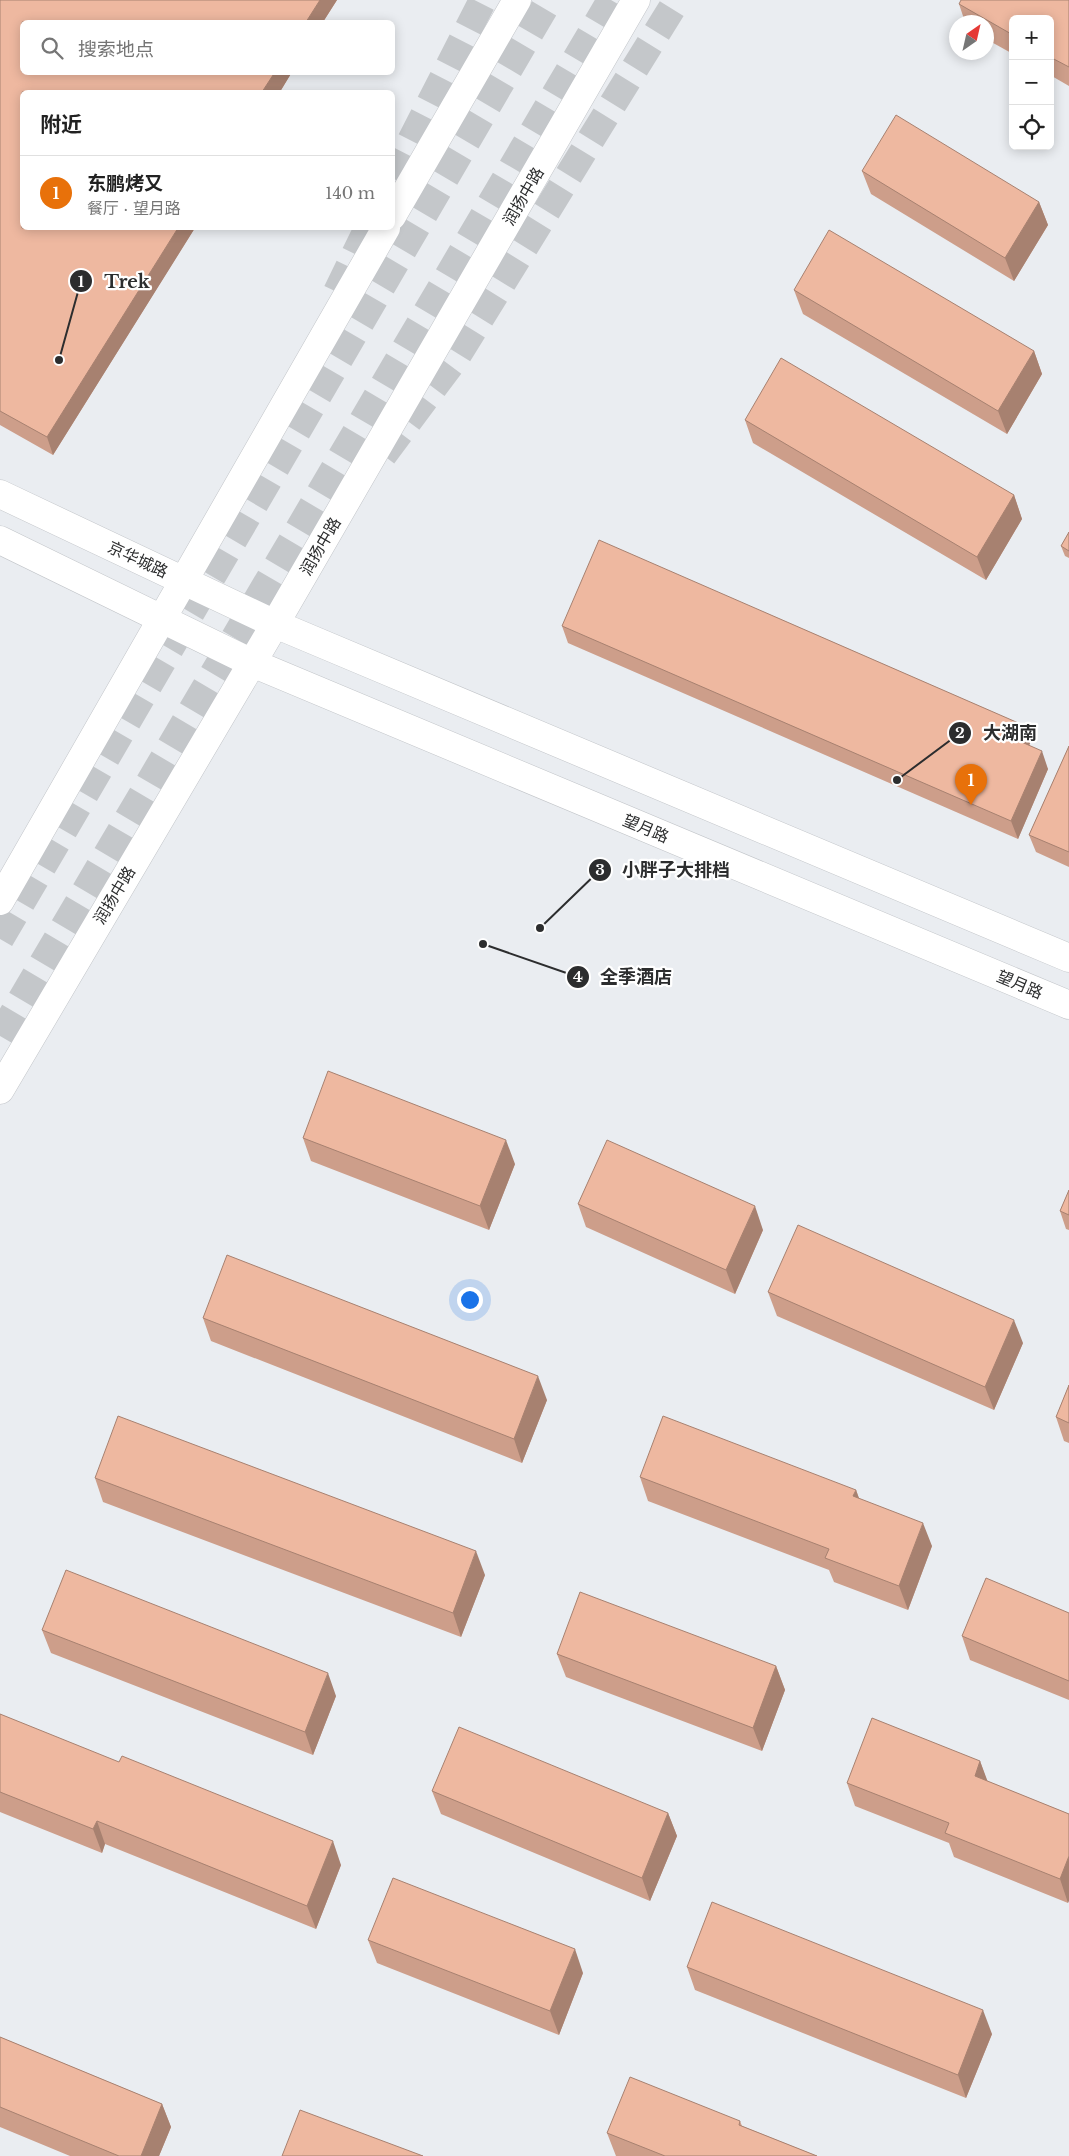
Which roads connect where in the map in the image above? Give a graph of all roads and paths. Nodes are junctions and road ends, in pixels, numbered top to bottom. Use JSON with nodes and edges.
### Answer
{"nodes":[{"id":1,"x":517,"y":0,"type":"edge"},
{"id":2,"x":636,"y":0,"type":"edge"},
{"id":3,"x":395,"y":211,"type":"edge"},
{"id":4,"x":385,"y":230,"type":"edge"},
{"id":5,"x":0,"y":494,"type":"edge"},
{"id":6,"x":0,"y":540,"type":"edge"},
{"id":7,"x":182,"y":580,"type":"junction"},
{"id":8,"x":162,"y":619,"type":"junction"},
{"id":9,"x":275,"y":624,"type":"junction"},
{"id":10,"x":252,"y":663,"type":"junction"},
{"id":11,"x":0,"y":901,"type":"edge"},
{"id":12,"x":1069,"y":958,"type":"edge"},
{"id":13,"x":1069,"y":1005,"type":"edge"},
{"id":14,"x":0,"y":1090,"type":"edge"}],
"edges":[{"from":1,"to":3,"type":"main road"},
{"from":2,"to":9,"type":"main road","name":"润扬中路"},
{"from":4,"to":7,"type":"main road"},
{"from":5,"to":7,"type":"main road","name":"京华城路"},
{"from":6,"to":8,"type":"main road"},
{"from":7,"to":8,"type":"main road"},
{"from":7,"to":9,"type":"main road","name":"京华城路"},
{"from":8,"to":10,"type":"main road"},
{"from":8,"to":11,"type":"main road"},
{"from":9,"to":10,"type":"main road","name":"润扬中路"},
{"from":9,"to":12,"type":"main road"},
{"from":10,"to":13,"type":"main road","name":"望月路"},
{"from":10,"to":14,"type":"main road","name":"润扬中路"}]}
